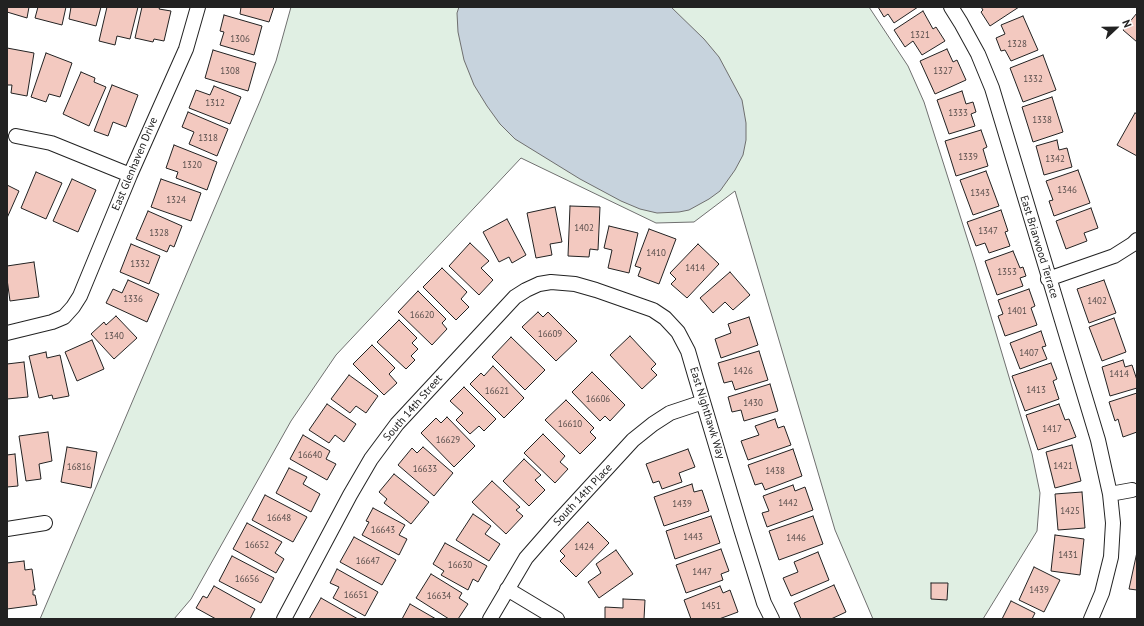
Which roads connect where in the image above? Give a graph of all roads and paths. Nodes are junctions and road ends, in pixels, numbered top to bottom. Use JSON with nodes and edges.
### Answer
{"nodes":[{"id":1,"x":198,"y":7,"type":"edge"},
{"id":2,"x":950,"y":7,"type":"edge"},
{"id":3,"x":16,"y":136,"type":"dead end"},
{"id":4,"x":130,"y":174,"type":"junction"},
{"id":5,"x":1135,"y":242,"type":"edge"},
{"id":6,"x":1048,"y":279,"type":"junction"},
{"id":7,"x":562,"y":282,"type":"joint"},
{"id":8,"x":7,"y":333,"type":"edge"},
{"id":9,"x":704,"y":402,"type":"junction"},
{"id":10,"x":1132,"y":490,"type":"dead end"},
{"id":11,"x":1110,"y":494,"type":"junction"},
{"id":12,"x":45,"y":523,"type":"dead end"},
{"id":13,"x":7,"y":529,"type":"edge"},
{"id":14,"x":507,"y":589,"type":"junction"},
{"id":15,"x":284,"y":619,"type":"edge"},
{"id":16,"x":490,"y":619,"type":"edge"},
{"id":17,"x":557,"y":619,"type":"edge"},
{"id":18,"x":772,"y":619,"type":"edge"},
{"id":19,"x":1091,"y":619,"type":"edge"}],
"edges":[{"from":1,"to":4,"type":"street","name":"East Glenhaven Drive"},
{"from":2,"to":6,"type":"street","name":"East Briarwood Terrace"},
{"from":3,"to":4,"type":"street"},
{"from":4,"to":8,"type":"street","name":"East Glenhaven Drive"},
{"from":5,"to":6,"type":"street"},
{"from":6,"to":11,"type":"street","name":"East Briarwood Terrace"},
{"from":7,"to":9,"type":"street","name":"East Nighthawk Way"},
{"from":7,"to":15,"type":"street","name":"South 14th Street"},
{"from":9,"to":14,"type":"street","name":"South 14th Place"},
{"from":9,"to":18,"type":"street","name":"East Nighthawk Way"},
{"from":10,"to":11,"type":"street"},
{"from":11,"to":19,"type":"street","name":"East Briarwood Terrace"},
{"from":12,"to":13,"type":"street"},
{"from":14,"to":16,"type":"street","name":"South 14th Place"},
{"from":14,"to":17,"type":"street"}]}
